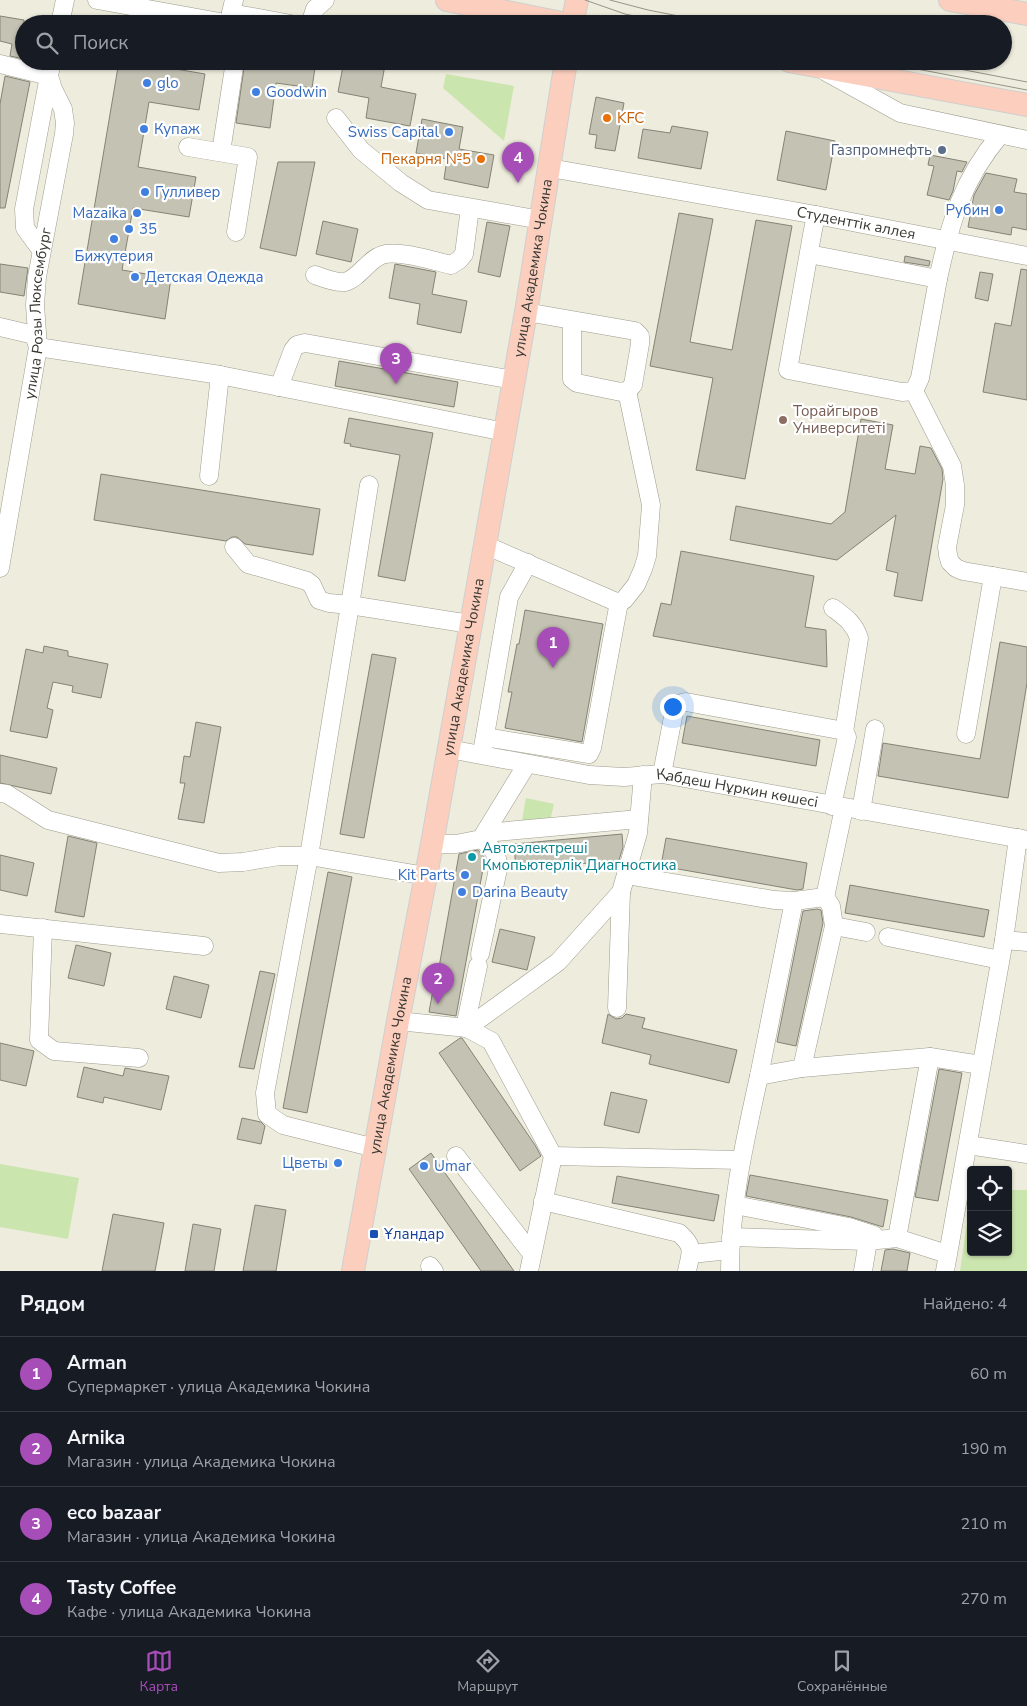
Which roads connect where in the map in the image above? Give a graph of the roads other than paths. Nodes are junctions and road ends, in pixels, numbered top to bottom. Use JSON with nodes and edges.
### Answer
{"nodes":[{"id":1,"x":65,"y":0,"type":"edge"},
{"id":2,"x":97,"y":0,"type":"edge"},
{"id":3,"x":324,"y":0,"type":"edge"},
{"id":4,"x":447,"y":0,"type":"edge"},
{"id":5,"x":577,"y":0,"type":"edge"},
{"id":6,"x":950,"y":0,"type":"edge"},
{"id":7,"x":976,"y":3,"type":"edge"},
{"id":8,"x":232,"y":6,"type":"edge"},
{"id":9,"x":1027,"y":14,"type":"edge"},
{"id":10,"x":62,"y":15,"type":"edge"},
{"id":11,"x":181,"y":15,"type":"edge"},
{"id":12,"x":262,"y":15,"type":"edge"},
{"id":13,"x":313,"y":15,"type":"edge"},
{"id":14,"x":521,"y":15,"type":"edge"},
{"id":15,"x":574,"y":15,"type":"edge"},
{"id":16,"x":0,"y":64,"type":"edge"},
{"id":17,"x":15,"y":65,"type":"edge"},
{"id":18,"x":51,"y":70,"type":"edge"},
{"id":19,"x":51,"y":70,"type":"edge"},
{"id":20,"x":234,"y":70,"type":"edge"},
{"id":21,"x":565,"y":70,"type":"edge"},
{"id":22,"x":821,"y":70,"type":"edge"},
{"id":23,"x":836,"y":70,"type":"edge"},
{"id":24,"x":1027,"y":105,"type":"edge"},
{"id":25,"x":336,"y":118,"type":"dead end"},
{"id":26,"x":1000,"y":135,"type":"junction"},
{"id":27,"x":1027,"y":140,"type":"edge"},
{"id":28,"x":188,"y":147,"type":"dead end"},
{"id":29,"x":221,"y":152,"type":"junction"},
{"id":30,"x":550,"y":168,"type":"junction"},
{"id":31,"x":470,"y":208,"type":"junction"},
{"id":32,"x":816,"y":215,"type":"junction"},
{"id":33,"x":541,"y":220,"type":"junction"},
{"id":34,"x":236,"y":232,"type":"dead end"},
{"id":35,"x":946,"y":240,"type":"junction"},
{"id":36,"x":41,"y":250,"type":"junction"},
{"id":37,"x":809,"y":254,"type":"junction"},
{"id":38,"x":1027,"y":256,"type":"edge"},
{"id":39,"x":315,"y":276,"type":"dead end"},
{"id":40,"x":938,"y":279,"type":"junction"},
{"id":41,"x":526,"y":312,"type":"junction"},
{"id":42,"x":572,"y":320,"type":"junction"},
{"id":43,"x":0,"y":326,"type":"edge"},
{"id":44,"x":38,"y":347,"type":"junction"},
{"id":45,"x":220,"y":375,"type":"junction"},
{"id":46,"x":514,"y":380,"type":"junction"},
{"id":47,"x":279,"y":387,"type":"junction"},
{"id":48,"x":914,"y":390,"type":"junction"},
{"id":49,"x":628,"y":391,"type":"junction"},
{"id":50,"x":505,"y":432,"type":"junction"},
{"id":51,"x":209,"y":476,"type":"dead end"},
{"id":52,"x":369,"y":485,"type":"dead end"},
{"id":53,"x":485,"y":545,"type":"junction"},
{"id":54,"x":234,"y":547,"type":"dead end"},
{"id":55,"x":528,"y":563,"type":"junction"},
{"id":56,"x":0,"y":568,"type":"edge"},
{"id":57,"x":993,"y":576,"type":"junction"},
{"id":58,"x":1027,"y":582,"type":"edge"},
{"id":59,"x":619,"y":602,"type":"junction"},
{"id":60,"x":350,"y":605,"type":"junction"},
{"id":61,"x":833,"y":608,"type":"dead end"},
{"id":62,"x":470,"y":624,"type":"junction"},
{"id":63,"x":875,"y":729,"type":"dead end"},
{"id":64,"x":844,"y":732,"type":"junction"},
{"id":65,"x":966,"y":734,"type":"dead end"},
{"id":66,"x":485,"y":737,"type":"junction"},
{"id":67,"x":542,"y":747,"type":"junction"},
{"id":68,"x":448,"y":749,"type":"junction"},
{"id":69,"x":481,"y":755,"type":"junction"},
{"id":70,"x":533,"y":765,"type":"junction"},
{"id":71,"x":662,"y":774,"type":"junction"},
{"id":72,"x":643,"y":775,"type":"junction"},
{"id":73,"x":0,"y":793,"type":"edge"},
{"id":74,"x":846,"y":808,"type":"junction"},
{"id":75,"x":639,"y":819,"type":"junction"},
{"id":76,"x":483,"y":836,"type":"junction"},
{"id":77,"x":1022,"y":839,"type":"edge"},
{"id":78,"x":432,"y":844,"type":"junction"},
{"id":79,"x":309,"y":856,"type":"junction"},
{"id":80,"x":426,"y":876,"type":"junction"},
{"id":81,"x":624,"y":883,"type":"junction"},
{"id":82,"x":825,"y":896,"type":"junction"},
{"id":83,"x":794,"y":902,"type":"junction"},
{"id":84,"x":0,"y":924,"type":"edge"},
{"id":85,"x":834,"y":926,"type":"junction"},
{"id":86,"x":44,"y":928,"type":"junction"},
{"id":87,"x":866,"y":932,"type":"dead end"},
{"id":88,"x":888,"y":937,"type":"dead end"},
{"id":89,"x":1004,"y":940,"type":"junction"},
{"id":90,"x":1027,"y":942,"type":"edge"},
{"id":91,"x":204,"y":946,"type":"dead end"},
{"id":92,"x":1000,"y":960,"type":"junction"},
{"id":93,"x":617,"y":1008,"type":"dead end"},
{"id":94,"x":398,"y":1021,"type":"junction"},
{"id":95,"x":465,"y":1028,"type":"junction"},
{"id":96,"x":930,"y":1057,"type":"junction"},
{"id":97,"x":139,"y":1058,"type":"dead end"},
{"id":98,"x":981,"y":1065,"type":"junction"},
{"id":99,"x":802,"y":1068,"type":"junction"},
{"id":100,"x":758,"y":1076,"type":"junction"},
{"id":101,"x":968,"y":1145,"type":"junction"},
{"id":102,"x":375,"y":1148,"type":"junction"},
{"id":103,"x":1027,"y":1154,"type":"edge"},
{"id":104,"x":456,"y":1156,"type":"dead end"},
{"id":105,"x":553,"y":1156,"type":"junction"},
{"id":106,"x":741,"y":1160,"type":"junction"},
{"id":107,"x":543,"y":1201,"type":"junction"},
{"id":108,"x":735,"y":1206,"type":"junction"},
{"id":109,"x":884,"y":1239,"type":"junction"},
{"id":110,"x":731,"y":1244,"type":"junction"},
{"id":111,"x":691,"y":1254,"type":"junction"},
{"id":112,"x":531,"y":1263,"type":"edge"},
{"id":113,"x":946,"y":1263,"type":"edge"},
{"id":114,"x":352,"y":1271,"type":"edge"},
{"id":115,"x":688,"y":1271,"type":"edge"},
{"id":116,"x":730,"y":1271,"type":"edge"},
{"id":117,"x":863,"y":1271,"type":"edge"}],
"edges":[{"from":1,"to":10,"type":"street"},
{"from":2,"to":11,"type":"street"},
{"from":3,"to":13,"type":"street"},
{"from":4,"to":14,"type":"main road"},
{"from":5,"to":15,"type":"main road"},
{"from":6,"to":7,"type":"main road"},
{"from":7,"to":9,"type":"main road"},
{"from":8,"to":12,"type":"street"},
{"from":16,"to":17,"type":"street"},
{"from":18,"to":36,"type":"street","name":"улица Розы Люксембург"},
{"from":19,"to":36,"type":"street"},
{"from":20,"to":29,"type":"street"},
{"from":21,"to":30,"type":"main road","name":"улица Академика Чокина"},
{"from":22,"to":26,"type":"street"},
{"from":23,"to":24,"type":"main road"},
{"from":25,"to":31,"type":"street"},
{"from":26,"to":27,"type":"street"},
{"from":26,"to":35,"type":"street"},
{"from":28,"to":29,"type":"street"},
{"from":29,"to":34,"type":"street"},
{"from":30,"to":32,"type":"street","name":"Студенттік аллея"},
{"from":30,"to":33,"type":"main road","name":"улица Академика Чокина"},
{"from":31,"to":33,"type":"street"},
{"from":31,"to":39,"type":"street"},
{"from":32,"to":35,"type":"street","name":"Студенттік аллея"},
{"from":32,"to":37,"type":"street"},
{"from":33,"to":41,"type":"main road","name":"улица Академика Чокина"},
{"from":35,"to":38,"type":"street","name":"Студенттік аллея"},
{"from":35,"to":40,"type":"street"},
{"from":36,"to":44,"type":"street","name":"улица Розы Люксембург"},
{"from":37,"to":40,"type":"street"},
{"from":37,"to":48,"type":"street"},
{"from":40,"to":48,"type":"street"},
{"from":41,"to":42,"type":"street"},
{"from":41,"to":46,"type":"main road","name":"улица Академика Чокина"},
{"from":42,"to":49,"type":"street"},
{"from":42,"to":49,"type":"street"},
{"from":43,"to":44,"type":"street"},
{"from":44,"to":45,"type":"street"},
{"from":44,"to":56,"type":"street","name":"улица Розы Люксембург"},
{"from":45,"to":47,"type":"street"},
{"from":45,"to":51,"type":"street"},
{"from":46,"to":47,"type":"street"},
{"from":46,"to":50,"type":"main road","name":"улица Академика Чокина"},
{"from":47,"to":50,"type":"street"},
{"from":48,"to":57,"type":"street"},
{"from":49,"to":59,"type":"street"},
{"from":50,"to":53,"type":"main road","name":"улица Академика Чокина"},
{"from":52,"to":60,"type":"street"},
{"from":53,"to":55,"type":"street"},
{"from":53,"to":62,"type":"main road","name":"улица Академика Чокина"},
{"from":54,"to":60,"type":"street"},
{"from":55,"to":59,"type":"street"},
{"from":55,"to":66,"type":"street"},
{"from":57,"to":58,"type":"street"},
{"from":57,"to":65,"type":"street"},
{"from":59,"to":67,"type":"street"},
{"from":60,"to":62,"type":"street"},
{"from":60,"to":79,"type":"street"},
{"from":61,"to":64,"type":"street"},
{"from":62,"to":68,"type":"main road","name":"улица Академика Чокина"},
{"from":63,"to":74,"type":"street"},
{"from":64,"to":71,"type":"street"},
{"from":64,"to":74,"type":"street"},
{"from":66,"to":67,"type":"street"},
{"from":66,"to":69,"type":"street"},
{"from":67,"to":70,"type":"street"},
{"from":68,"to":69,"type":"street","name":"Қабдеш Нұркин көшесі"},
{"from":68,"to":78,"type":"main road","name":"улица Академика Чокина"},
{"from":69,"to":70,"type":"street","name":"Қабдеш Нұркин көшесі"},
{"from":70,"to":72,"type":"street","name":"Қабдеш Нұркин көшесі"},
{"from":70,"to":76,"type":"street"},
{"from":71,"to":72,"type":"street","name":"Қабдеш Нұркин көшесі"},
{"from":71,"to":74,"type":"street","name":"Қабдеш Нұркин көшесі"},
{"from":72,"to":75,"type":"street"},
{"from":73,"to":79,"type":"street"},
{"from":74,"to":77,"type":"street","name":"Қабдеш Нұркин көшесі"},
{"from":74,"to":82,"type":"street"},
{"from":75,"to":76,"type":"street"},
{"from":75,"to":81,"type":"street"},
{"from":76,"to":78,"type":"street"},
{"from":76,"to":95,"type":"street"},
{"from":77,"to":89,"type":"street"},
{"from":78,"to":80,"type":"main road","name":"улица Академика Чокина"},
{"from":79,"to":80,"type":"street"},
{"from":79,"to":102,"type":"street"},
{"from":80,"to":94,"type":"main road","name":"улица Академика Чокина"},
{"from":81,"to":83,"type":"street"},
{"from":81,"to":93,"type":"street"},
{"from":81,"to":95,"type":"street"},
{"from":82,"to":83,"type":"street"},
{"from":82,"to":85,"type":"street"},
{"from":83,"to":100,"type":"street"},
{"from":84,"to":86,"type":"street"},
{"from":85,"to":87,"type":"street"},
{"from":85,"to":99,"type":"street"},
{"from":86,"to":91,"type":"street"},
{"from":86,"to":97,"type":"street"},
{"from":88,"to":92,"type":"street"},
{"from":89,"to":90,"type":"street"},
{"from":89,"to":92,"type":"street"},
{"from":92,"to":98,"type":"street"},
{"from":94,"to":95,"type":"street"},
{"from":94,"to":102,"type":"main road","name":"улица Академика Чокина"},
{"from":95,"to":105,"type":"street"},
{"from":96,"to":98,"type":"street"},
{"from":96,"to":99,"type":"street"},
{"from":96,"to":109,"type":"street"},
{"from":98,"to":101,"type":"street"},
{"from":99,"to":100,"type":"street"},
{"from":100,"to":106,"type":"street"},
{"from":101,"to":103,"type":"street"},
{"from":101,"to":113,"type":"street"},
{"from":102,"to":114,"type":"main road","name":"улица Академика Чокина"},
{"from":104,"to":112,"type":"street"},
{"from":105,"to":106,"type":"street"},
{"from":105,"to":107,"type":"street"},
{"from":106,"to":108,"type":"street"},
{"from":107,"to":111,"type":"street"},
{"from":107,"to":112,"type":"street"},
{"from":108,"to":109,"type":"street"},
{"from":108,"to":110,"type":"street"},
{"from":109,"to":110,"type":"street"},
{"from":109,"to":113,"type":"street"},
{"from":109,"to":117,"type":"street"},
{"from":110,"to":111,"type":"street"},
{"from":110,"to":116,"type":"street"},
{"from":111,"to":115,"type":"street"}]}
